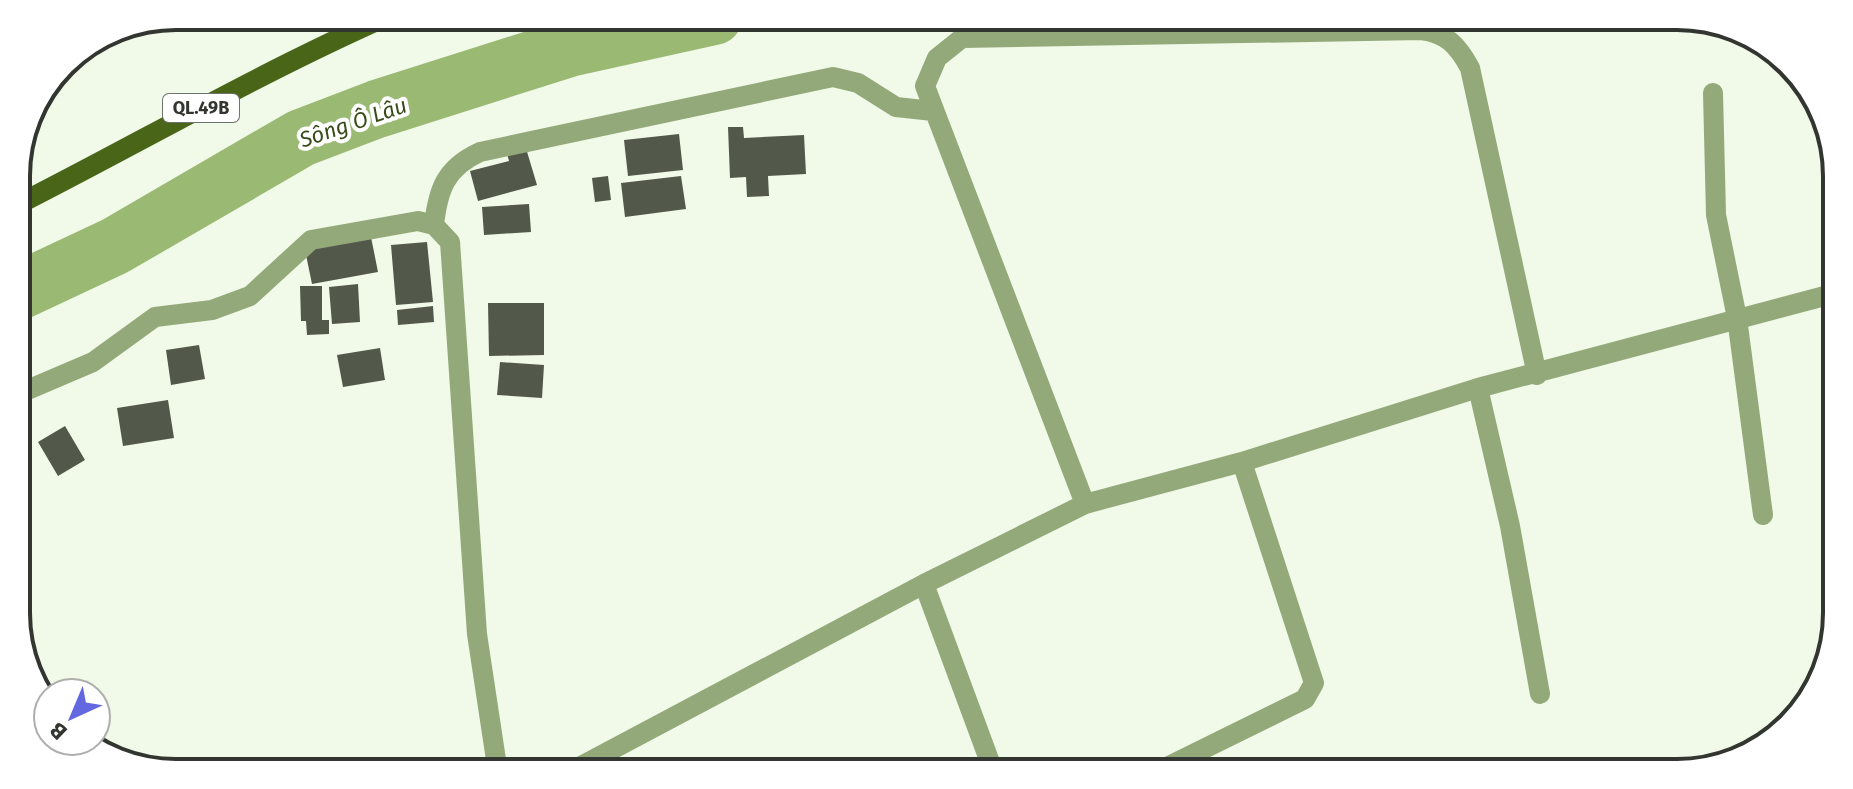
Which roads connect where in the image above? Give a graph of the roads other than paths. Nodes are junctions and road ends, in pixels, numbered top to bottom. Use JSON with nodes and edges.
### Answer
{"nodes":[{"id":1,"x":356,"y":30,"type":"edge"},
{"id":2,"x":1713,"y":93,"type":"dead end"},
{"id":3,"x":933,"y":111,"type":"junction"},
{"id":4,"x":30,"y":198,"type":"edge"},
{"id":5,"x":434,"y":225,"type":"junction"},
{"id":6,"x":1823,"y":296,"type":"edge"},
{"id":7,"x":1737,"y":318,"type":"junction"},
{"id":8,"x":1537,"y":375,"type":"junction"},
{"id":9,"x":1478,"y":388,"type":"junction"},
{"id":10,"x":30,"y":389,"type":"edge"},
{"id":11,"x":1242,"y":462,"type":"junction"},
{"id":12,"x":1085,"y":504,"type":"junction"},
{"id":13,"x":1763,"y":515,"type":"dead end"},
{"id":14,"x":924,"y":584,"type":"junction"},
{"id":15,"x":1540,"y":694,"type":"dead end"},
{"id":16,"x":496,"y":759,"type":"edge"},
{"id":17,"x":594,"y":759,"type":"edge"},
{"id":18,"x":989,"y":759,"type":"edge"},
{"id":19,"x":1183,"y":759,"type":"edge"}],
"edges":[{"from":1,"to":4,"type":"main road","number":"QL.49B"},
{"from":2,"to":7,"type":"street"},
{"from":3,"to":5,"type":"street"},
{"from":3,"to":8,"type":"street"},
{"from":3,"to":12,"type":"street"},
{"from":5,"to":10,"type":"street"},
{"from":5,"to":16,"type":"street"},
{"from":6,"to":7,"type":"street"},
{"from":7,"to":8,"type":"street"},
{"from":7,"to":13,"type":"street"},
{"from":8,"to":9,"type":"street"},
{"from":9,"to":11,"type":"street"},
{"from":9,"to":15,"type":"street"},
{"from":11,"to":12,"type":"street"},
{"from":11,"to":19,"type":"street"},
{"from":12,"to":14,"type":"street"},
{"from":14,"to":17,"type":"street"},
{"from":14,"to":18,"type":"street"}]}
